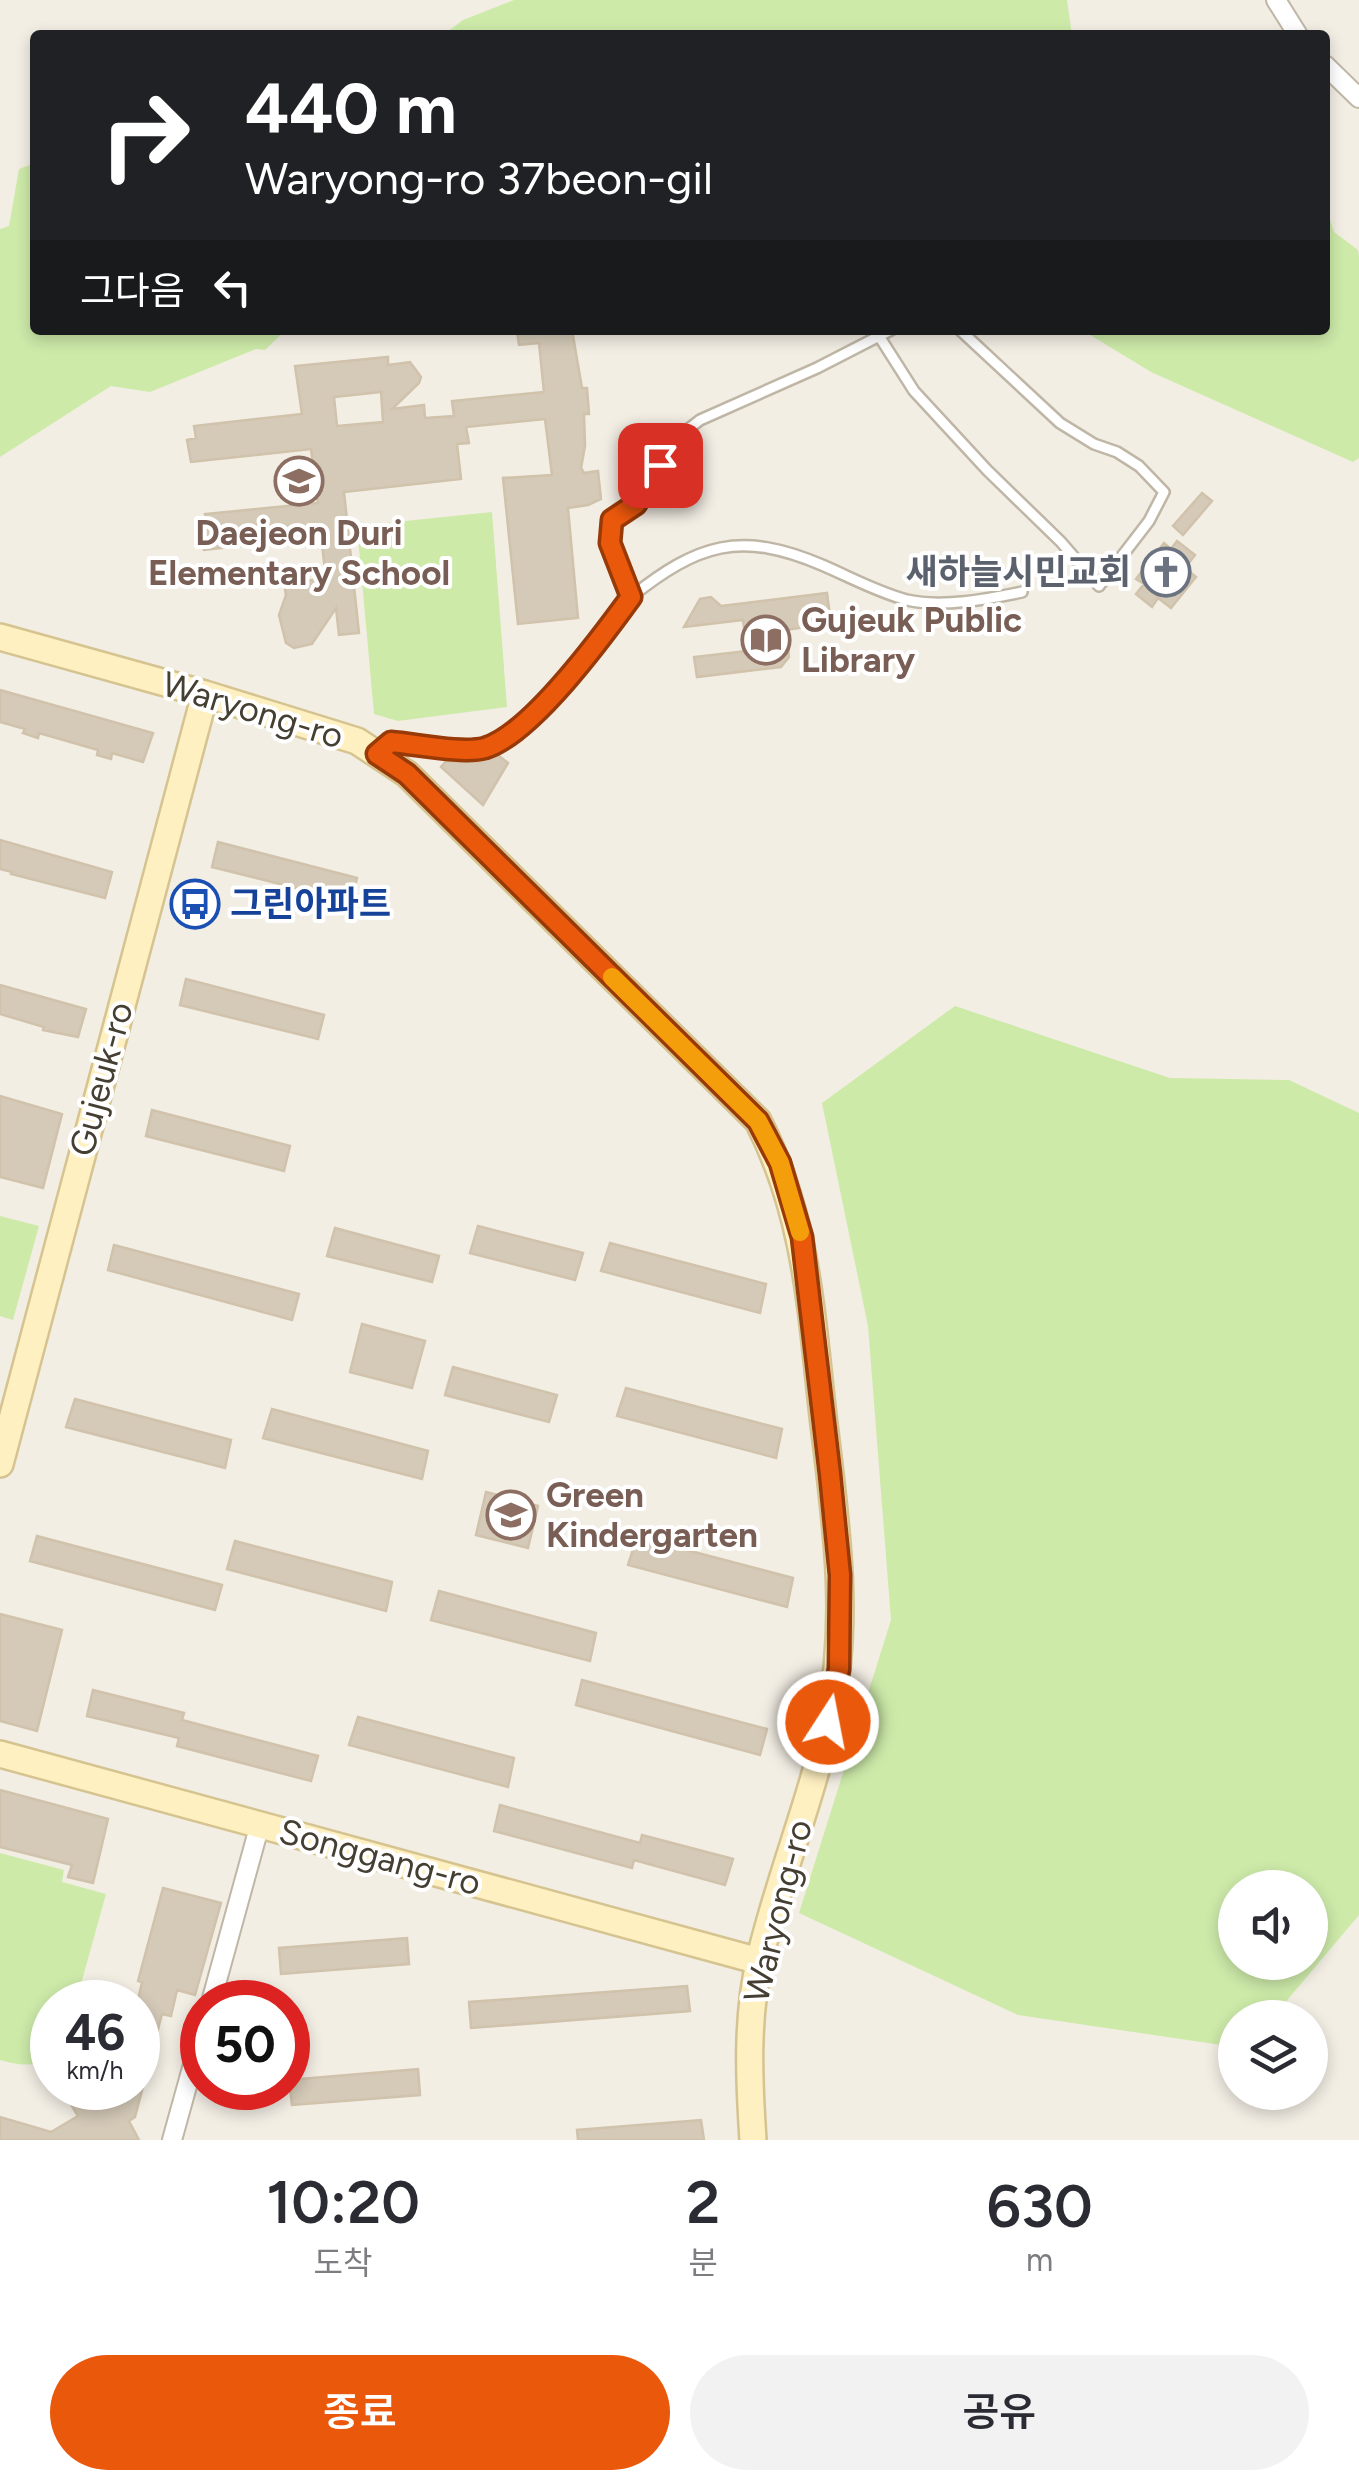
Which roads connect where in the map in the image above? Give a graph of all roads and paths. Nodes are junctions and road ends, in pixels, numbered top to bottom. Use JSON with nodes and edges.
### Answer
{"nodes":[{"id":1,"x":1276,"y":0,"type":"edge"},
{"id":2,"x":1295,"y":30,"type":"edge"},
{"id":3,"x":1330,"y":70,"type":"edge"},
{"id":4,"x":1359,"y":98,"type":"edge"},
{"id":5,"x":965,"y":335,"type":"edge"},
{"id":6,"x":879,"y":336,"type":"joint"},
{"id":7,"x":1022,"y":592,"type":"dead end"},
{"id":8,"x":631,"y":597,"type":"junction"},
{"id":9,"x":0,"y":638,"type":"edge"},
{"id":10,"x":205,"y":694,"type":"junction"},
{"id":11,"x":377,"y":754,"type":"junction"},
{"id":12,"x":0,"y":1464,"type":"edge"},
{"id":13,"x":0,"y":1754,"type":"edge"},
{"id":14,"x":260,"y":1824,"type":"junction"},
{"id":15,"x":759,"y":1961,"type":"junction"},
{"id":16,"x":217,"y":1980,"type":"edge"},
{"id":17,"x":180,"y":2110,"type":"edge"},
{"id":18,"x":172,"y":2140,"type":"edge"},
{"id":19,"x":753,"y":2140,"type":"edge"}],
"edges":[{"from":1,"to":2,"type":"street"},
{"from":3,"to":4,"type":"street"},
{"from":5,"to":6,"type":"lane"},
{"from":6,"to":8,"type":"lane"},
{"from":7,"to":8,"type":"lane"},
{"from":8,"to":11,"type":"street"},
{"from":9,"to":10,"type":"main road","name":"Waryong-ro"},
{"from":10,"to":11,"type":"main road","name":"Waryong-ro"},
{"from":10,"to":12,"type":"main road","name":"Gujeuk-ro"},
{"from":11,"to":15,"type":"main road","name":"Waryong-ro"},
{"from":13,"to":14,"type":"main road","name":"Songgang-ro"},
{"from":14,"to":15,"type":"main road","name":"Songgang-ro"},
{"from":14,"to":16,"type":"street"},
{"from":15,"to":19,"type":"main road","name":"Waryong-ro"},
{"from":17,"to":18,"type":"street"}]}
